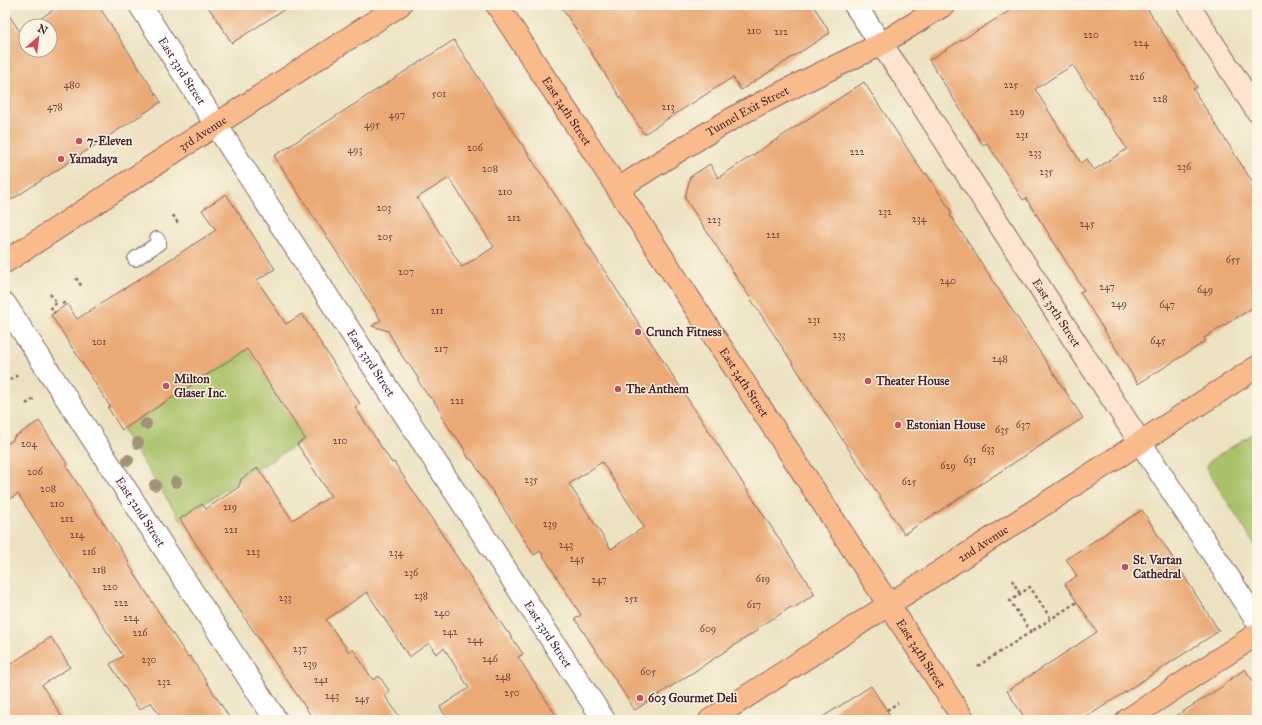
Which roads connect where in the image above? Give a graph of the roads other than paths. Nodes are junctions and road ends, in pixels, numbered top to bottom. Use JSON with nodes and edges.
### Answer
{"nodes":[{"id":1,"x":140,"y":5,"type":"edge"},
{"id":2,"x":400,"y":5,"type":"edge"},
{"id":3,"x":497,"y":5,"type":"edge"},
{"id":4,"x":855,"y":5,"type":"edge"},
{"id":5,"x":944,"y":5,"type":"edge"},
{"id":6,"x":1188,"y":5,"type":"edge"},
{"id":7,"x":881,"y":44,"type":"junction"},
{"id":8,"x":1257,"y":111,"type":"edge"},
{"id":9,"x":217,"y":125,"type":"junction"},
{"id":10,"x":618,"y":188,"type":"junction"},
{"id":11,"x":157,"y":239,"type":"dead end"},
{"id":12,"x":135,"y":259,"type":"dead end"},
{"id":13,"x":5,"y":262,"type":"edge"},
{"id":14,"x":5,"y":304,"type":"edge"},
{"id":15,"x":1257,"y":367,"type":"edge"},
{"id":16,"x":1140,"y":442,"type":"junction"},
{"id":17,"x":888,"y":604,"type":"junction"},
{"id":18,"x":1257,"y":621,"type":"edge"},
{"id":19,"x":1257,"y":634,"type":"edge"},
{"id":20,"x":276,"y":720,"type":"edge"},
{"id":21,"x":604,"y":720,"type":"edge"},
{"id":22,"x":710,"y":720,"type":"edge"},
{"id":23,"x":964,"y":720,"type":"edge"},
{"id":24,"x":1127,"y":720,"type":"edge"}],
"edges":[{"from":1,"to":9,"type":"street","name":"East 33rd Street"},
{"from":2,"to":9,"type":"main road","name":"3rd Avenue"},
{"from":3,"to":10,"type":"main road","name":"East 34th Street"},
{"from":4,"to":7,"type":"street","name":"East 35th Street"},
{"from":5,"to":7,"type":"main road","name":"Tunnel Exit Street"},
{"from":6,"to":8,"type":"main road"},
{"from":7,"to":10,"type":"main road","name":"Tunnel Exit Street"},
{"from":7,"to":16,"type":"main road","name":"East 35th Street"},
{"from":9,"to":13,"type":"main road","name":"3rd Avenue"},
{"from":9,"to":21,"type":"street","name":"East 33rd Street"},
{"from":10,"to":17,"type":"main road","name":"East 34th Street"},
{"from":11,"to":12,"type":"lane"},
{"from":14,"to":20,"type":"street","name":"East 32nd Street"},
{"from":15,"to":16,"type":"main road","name":"2nd Avenue"},
{"from":16,"to":17,"type":"main road","name":"2nd Avenue"},
{"from":16,"to":18,"type":"street","name":"East 35th Street"},
{"from":17,"to":22,"type":"main road","name":"2nd Avenue"},
{"from":17,"to":23,"type":"main road","name":"East 34th Street"},
{"from":19,"to":24,"type":"main road"}]}
